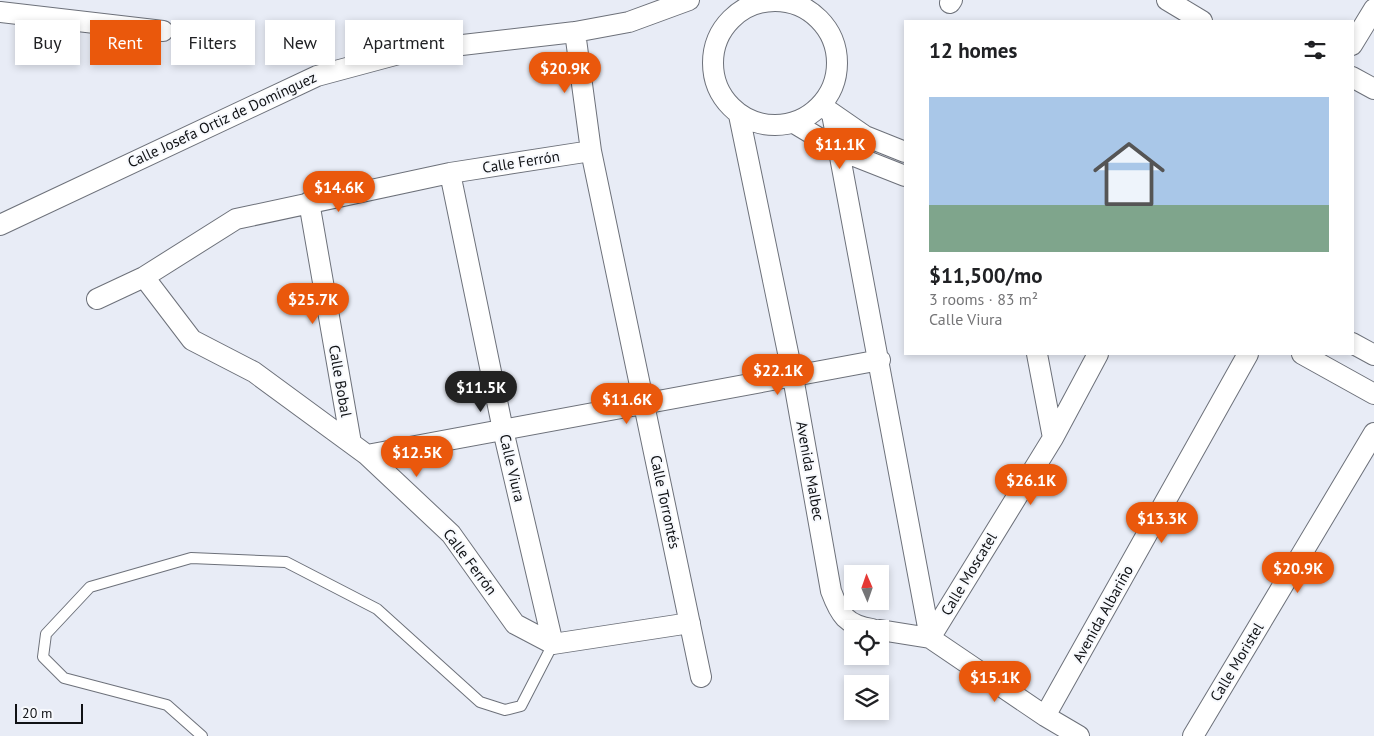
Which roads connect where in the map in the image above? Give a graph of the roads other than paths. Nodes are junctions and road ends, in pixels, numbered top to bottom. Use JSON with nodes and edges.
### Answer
{"nodes":[{"id":1,"x":689,"y":0,"type":"edge"},
{"id":2,"x":1166,"y":0,"type":"edge"},
{"id":3,"x":792,"y":2,"type":"edge"},
{"id":4,"x":1374,"y":9,"type":"edge"},
{"id":5,"x":0,"y":12,"type":"edge"},
{"id":6,"x":1200,"y":20,"type":"edge"},
{"id":7,"x":163,"y":31,"type":"dead end"},
{"id":8,"x":575,"y":32,"type":"junction"},
{"id":9,"x":1354,"y":42,"type":"edge"},
{"id":10,"x":1354,"y":78,"type":"edge"},
{"id":11,"x":1374,"y":89,"type":"edge"},
{"id":12,"x":827,"y":109,"type":"junction"},
{"id":13,"x":739,"y":115,"type":"junction"},
{"id":14,"x":794,"y":123,"type":"junction"},
{"id":15,"x":839,"y":150,"type":"junction"},
{"id":16,"x":591,"y":151,"type":"junction"},
{"id":17,"x":904,"y":152,"type":"edge"},
{"id":18,"x":450,"y":173,"type":"junction"},
{"id":19,"x":904,"y":176,"type":"edge"},
{"id":20,"x":309,"y":202,"type":"junction"},
{"id":21,"x":0,"y":225,"type":"edge"},
{"id":22,"x":144,"y":277,"type":"junction"},
{"id":23,"x":97,"y":299,"type":"dead end"},
{"id":24,"x":1354,"y":344,"type":"edge"},
{"id":25,"x":1374,"y":354,"type":"edge"},
{"id":26,"x":1037,"y":355,"type":"edge"},
{"id":27,"x":1097,"y":355,"type":"edge"},
{"id":28,"x":1247,"y":355,"type":"edge"},
{"id":29,"x":1304,"y":355,"type":"edge"},
{"id":30,"x":880,"y":360,"type":"junction"},
{"id":31,"x":793,"y":377,"type":"junction"},
{"id":32,"x":1374,"y":394,"type":"edge"},
{"id":33,"x":645,"y":404,"type":"junction"},
{"id":34,"x":503,"y":430,"type":"junction"},
{"id":35,"x":1374,"y":433,"type":"edge"},
{"id":36,"x":1053,"y":438,"type":"junction"},
{"id":37,"x":351,"y":443,"type":"junction"},
{"id":38,"x":367,"y":455,"type":"junction"},
{"id":39,"x":849,"y":620,"type":"edge"},
{"id":40,"x":690,"y":623,"type":"junction"},
{"id":41,"x":889,"y":631,"type":"edge"},
{"id":42,"x":930,"y":638,"type":"junction"},
{"id":43,"x":553,"y":644,"type":"junction"},
{"id":44,"x":701,"y":677,"type":"dead end"},
{"id":45,"x":1045,"y":716,"type":"junction"},
{"id":46,"x":202,"y":736,"type":"edge"},
{"id":47,"x":1079,"y":736,"type":"edge"},
{"id":48,"x":1193,"y":736,"type":"edge"}],
"edges":[{"from":1,"to":8,"type":"street","name":"Calle Josefa Ortiz de Domínguez"},
{"from":2,"to":6,"type":"street"},
{"from":3,"to":12,"type":"street"},
{"from":3,"to":13,"type":"street"},
{"from":4,"to":9,"type":"street"},
{"from":5,"to":7,"type":"street"},
{"from":8,"to":16,"type":"street","name":"Calle Torrontés"},
{"from":8,"to":21,"type":"street","name":"Calle Josefa Ortiz de Domínguez"},
{"from":10,"to":11,"type":"street"},
{"from":12,"to":14,"type":"street"},
{"from":12,"to":15,"type":"street"},
{"from":12,"to":17,"type":"street"},
{"from":13,"to":14,"type":"street"},
{"from":13,"to":31,"type":"street","name":"Avenida Malbec"},
{"from":14,"to":15,"type":"street"},
{"from":15,"to":19,"type":"street"},
{"from":15,"to":30,"type":"street"},
{"from":16,"to":18,"type":"street","name":"Calle Ferrón"},
{"from":16,"to":33,"type":"street","name":"Calle Torrontés"},
{"from":18,"to":20,"type":"street","name":"Calle Ferrón"},
{"from":18,"to":34,"type":"street","name":"Calle Viura"},
{"from":20,"to":22,"type":"street","name":"Calle Ferrón"},
{"from":20,"to":37,"type":"street","name":"Calle Bobal"},
{"from":22,"to":23,"type":"street","name":"Calle Ferrón"},
{"from":22,"to":37,"type":"street","name":"Calle Ferrón"},
{"from":24,"to":25,"type":"street"},
{"from":26,"to":36,"type":"street"},
{"from":27,"to":36,"type":"street","name":"Calle Moscatel"},
{"from":28,"to":45,"type":"street","name":"Avenida Albariño"},
{"from":29,"to":32,"type":"street"},
{"from":30,"to":31,"type":"street"},
{"from":30,"to":42,"type":"street"},
{"from":31,"to":33,"type":"street"},
{"from":31,"to":39,"type":"street","name":"Avenida Malbec"},
{"from":33,"to":34,"type":"street"},
{"from":33,"to":40,"type":"street","name":"Calle Torrontés"},
{"from":34,"to":38,"type":"street"},
{"from":34,"to":43,"type":"street","name":"Calle Viura"},
{"from":35,"to":48,"type":"street","name":"Calle Moristel"},
{"from":36,"to":42,"type":"street","name":"Calle Moscatel"},
{"from":37,"to":38,"type":"street","name":"Calle Ferrón"},
{"from":38,"to":43,"type":"street","name":"Calle Ferrón"},
{"from":40,"to":43,"type":"street"},
{"from":40,"to":44,"type":"street","name":"Calle Torrontés"},
{"from":41,"to":42,"type":"street"},
{"from":42,"to":45,"type":"street"},
{"from":43,"to":46,"type":"lane"},
{"from":45,"to":47,"type":"street"}]}
